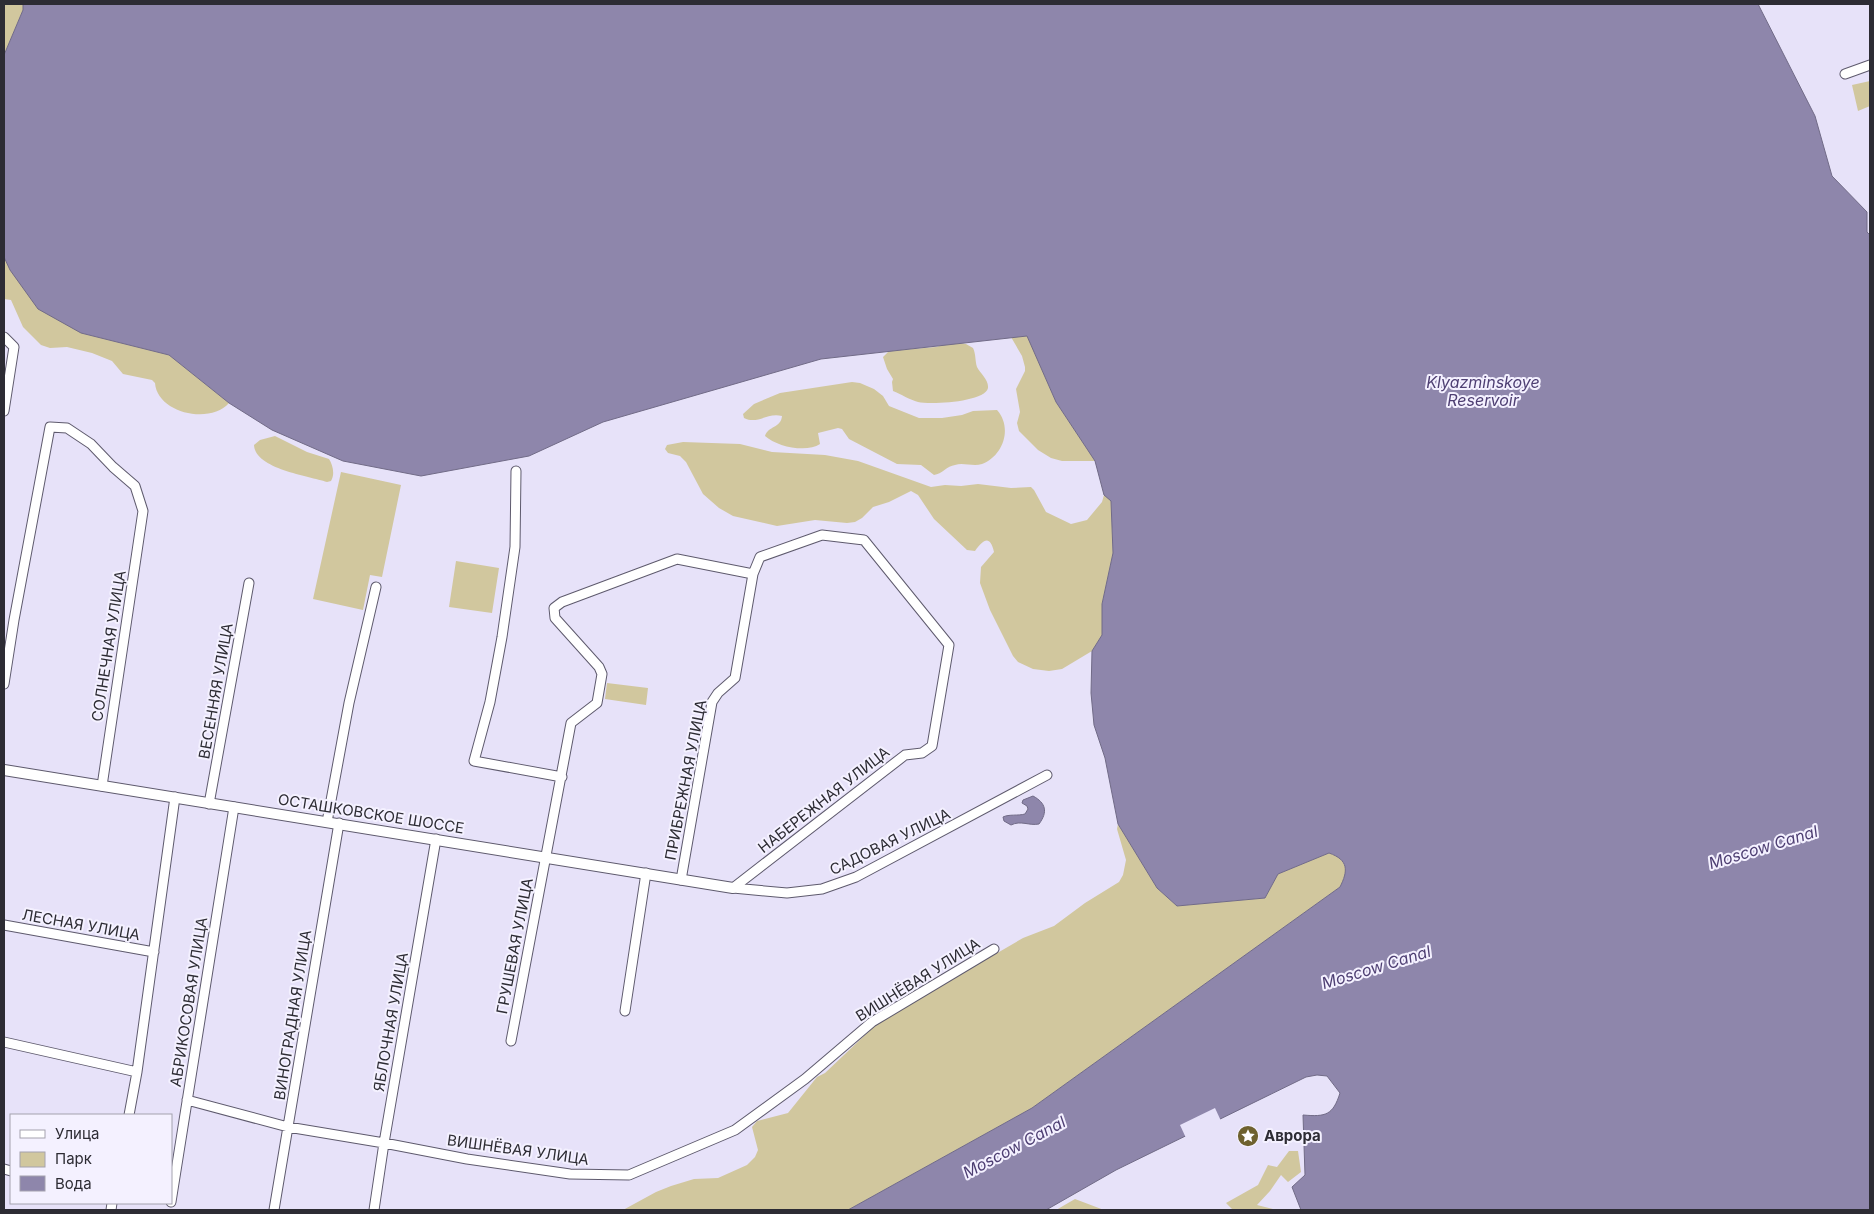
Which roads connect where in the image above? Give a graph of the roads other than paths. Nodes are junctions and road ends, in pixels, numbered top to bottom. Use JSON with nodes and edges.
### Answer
{"nodes":[{"id":1,"x":1870,"y":65,"type":"edge"},
{"id":2,"x":1845,"y":74,"type":"dead end"},
{"id":3,"x":4,"y":337,"type":"edge"},
{"id":4,"x":4,"y":411,"type":"edge"},
{"id":5,"x":516,"y":471,"type":"dead end"},
{"id":6,"x":753,"y":574,"type":"junction"},
{"id":7,"x":249,"y":583,"type":"dead end"},
{"id":8,"x":376,"y":587,"type":"dead end"},
{"id":9,"x":4,"y":684,"type":"edge"},
{"id":10,"x":4,"y":770,"type":"edge"},
{"id":11,"x":1047,"y":775,"type":"dead end"},
{"id":12,"x":562,"y":777,"type":"junction"},
{"id":13,"x":102,"y":786,"type":"junction"},
{"id":14,"x":175,"y":798,"type":"junction"},
{"id":15,"x":209,"y":804,"type":"junction"},
{"id":16,"x":234,"y":807,"type":"junction"},
{"id":17,"x":326,"y":822,"type":"junction"},
{"id":18,"x":339,"y":824,"type":"junction"},
{"id":19,"x":436,"y":839,"type":"junction"},
{"id":20,"x":547,"y":857,"type":"junction"},
{"id":21,"x":646,"y":873,"type":"junction"},
{"id":22,"x":681,"y":880,"type":"junction"},
{"id":23,"x":733,"y":888,"type":"junction"},
{"id":24,"x":4,"y":925,"type":"edge"},
{"id":25,"x":994,"y":949,"type":"dead end"},
{"id":26,"x":154,"y":952,"type":"junction"},
{"id":27,"x":624,"y":1011,"type":"dead end"},
{"id":28,"x":511,"y":1041,"type":"dead end"},
{"id":29,"x":4,"y":1042,"type":"edge"},
{"id":30,"x":137,"y":1072,"type":"junction"},
{"id":31,"x":187,"y":1100,"type":"junction"},
{"id":32,"x":129,"y":1114,"type":"edge"},
{"id":33,"x":288,"y":1127,"type":"junction"},
{"id":34,"x":384,"y":1142,"type":"junction"},
{"id":35,"x":172,"y":1196,"type":"edge"},
{"id":36,"x":274,"y":1210,"type":"edge"},
{"id":37,"x":374,"y":1210,"type":"edge"}],
"edges":[{"from":1,"to":2,"type":"street"},
{"from":3,"to":4,"type":"street"},
{"from":5,"to":12,"type":"street"},
{"from":6,"to":12,"type":"street","name":"ГРУШЕВАЯ УЛИЦА"},
{"from":6,"to":22,"type":"street","name":"ПРИБРЕЖНАЯ УЛИЦА"},
{"from":6,"to":23,"type":"street","name":"НАБЕРЕЖНАЯ УЛИЦА"},
{"from":7,"to":15,"type":"street","name":"ВЕСЕННЯЯ УЛИЦА"},
{"from":8,"to":17,"type":"street"},
{"from":9,"to":13,"type":"street","name":"СОЛНЕЧНАЯ УЛИЦА"},
{"from":10,"to":13,"type":"street","name":"ОСТАШКОВСКОЕ ШОССЕ"},
{"from":11,"to":23,"type":"street","name":"САДОВАЯ УЛИЦА"},
{"from":12,"to":20,"type":"street","name":"ГРУШЕВАЯ УЛИЦА"},
{"from":13,"to":14,"type":"street","name":"ОСТАШКОВСКОЕ ШОССЕ"},
{"from":14,"to":15,"type":"street","name":"ОСТАШКОВСКОЕ ШОССЕ"},
{"from":14,"to":26,"type":"street"},
{"from":15,"to":16,"type":"street","name":"ОСТАШКОВСКОЕ ШОССЕ"},
{"from":16,"to":17,"type":"street","name":"ОСТАШКОВСКОЕ ШОССЕ"},
{"from":16,"to":31,"type":"street","name":"АБРИКОСОВАЯ УЛИЦА"},
{"from":17,"to":18,"type":"street","name":"ОСТАШКОВСКОЕ ШОССЕ"},
{"from":18,"to":19,"type":"street","name":"ОСТАШКОВСКОЕ ШОССЕ"},
{"from":18,"to":33,"type":"street","name":"ВИНОГРАДНАЯ УЛИЦА"},
{"from":19,"to":20,"type":"street","name":"ОСТАШКОВСКОЕ ШОССЕ"},
{"from":19,"to":34,"type":"street","name":"ЯБЛОЧНАЯ УЛИЦА"},
{"from":20,"to":21,"type":"street","name":"ОСТАШКОВСКОЕ ШОССЕ"},
{"from":20,"to":28,"type":"street","name":"ГРУШЕВАЯ УЛИЦА"},
{"from":21,"to":22,"type":"street","name":"ОСТАШКОВСКОЕ ШОССЕ"},
{"from":21,"to":27,"type":"street"},
{"from":22,"to":23,"type":"street","name":"ОСТАШКОВСКОЕ ШОССЕ"},
{"from":24,"to":26,"type":"street","name":"ЛЕСНАЯ УЛИЦА"},
{"from":25,"to":34,"type":"street","name":"ВИШНЁВАЯ УЛИЦА"},
{"from":26,"to":30,"type":"street"},
{"from":29,"to":30,"type":"street"},
{"from":30,"to":32,"type":"street"},
{"from":31,"to":33,"type":"street","name":"ВИШНЁВАЯ УЛИЦА"},
{"from":31,"to":35,"type":"street","name":"АБРИКОСОВАЯ УЛИЦА"},
{"from":33,"to":34,"type":"street","name":"ВИШНЁВАЯ УЛИЦА"},
{"from":33,"to":36,"type":"street","name":"ВИНОГРАДНАЯ УЛИЦА"},
{"from":34,"to":37,"type":"street","name":"ЯБЛОЧНАЯ УЛИЦА"}]}
